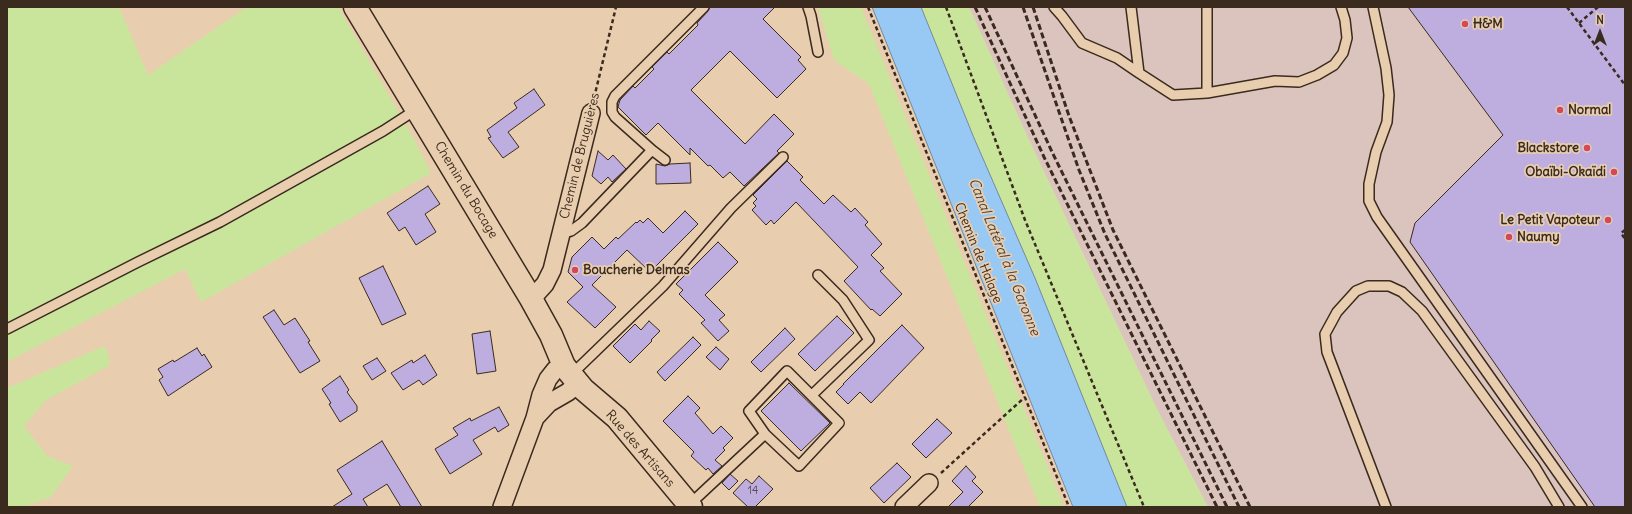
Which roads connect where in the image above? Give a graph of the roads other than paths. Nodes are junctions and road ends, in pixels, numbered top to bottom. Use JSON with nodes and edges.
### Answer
{"nodes":[{"id":1,"x":355,"y":7,"type":"edge"},
{"id":2,"x":704,"y":7,"type":"edge"},
{"id":3,"x":808,"y":7,"type":"edge"},
{"id":4,"x":1054,"y":7,"type":"edge"},
{"id":5,"x":1131,"y":7,"type":"edge"},
{"id":6,"x":1207,"y":7,"type":"edge"},
{"id":7,"x":1342,"y":7,"type":"edge"},
{"id":8,"x":1373,"y":7,"type":"edge"},
{"id":9,"x":818,"y":52,"type":"dead end"},
{"id":10,"x":1139,"y":73,"type":"junction"},
{"id":11,"x":1207,"y":93,"type":"junction"},
{"id":12,"x":417,"y":109,"type":"junction"},
{"id":13,"x":591,"y":113,"type":"road end"},
{"id":14,"x":652,"y":150,"type":"junction"},
{"id":15,"x":783,"y":157,"type":"dead end"},
{"id":16,"x":665,"y":160,"type":"dead end"},
{"id":17,"x":561,"y":234,"type":"junction"},
{"id":18,"x":818,"y":275,"type":"dead end"},
{"id":19,"x":530,"y":297,"type":"junction"},
{"id":20,"x":7,"y":329,"type":"edge"},
{"id":21,"x":571,"y":375,"type":"junction"},
{"id":22,"x":812,"y":396,"type":"junction"},
{"id":23,"x":534,"y":418,"type":"junction"},
{"id":24,"x":765,"y":434,"type":"junction"},
{"id":25,"x":929,"y":483,"type":"road end"},
{"id":26,"x":690,"y":506,"type":"edge"},
{"id":27,"x":502,"y":507,"type":"edge"},
{"id":28,"x":904,"y":507,"type":"edge"},
{"id":29,"x":1386,"y":507,"type":"edge"},
{"id":30,"x":1559,"y":507,"type":"edge"},
{"id":31,"x":1582,"y":507,"type":"edge"}],
"edges":[{"from":1,"to":12,"type":"street","name":"Chemin du Bocage"},
{"from":2,"to":14,"type":"lane"},
{"from":3,"to":9,"type":"lane"},
{"from":4,"to":10,"type":"lane"},
{"from":5,"to":10,"type":"lane"},
{"from":6,"to":11,"type":"lane"},
{"from":7,"to":11,"type":"lane"},
{"from":8,"to":31,"type":"lane"},
{"from":10,"to":11,"type":"lane"},
{"from":12,"to":19,"type":"street","name":"Chemin du Bocage"},
{"from":12,"to":20,"type":"lane"},
{"from":13,"to":17,"type":"street","name":"Chemin de Bruguières"},
{"from":14,"to":16,"type":"lane"},
{"from":14,"to":17,"type":"lane"},
{"from":15,"to":21,"type":"lane"},
{"from":17,"to":19,"type":"street","name":"Chemin de Bruguières"},
{"from":18,"to":22,"type":"lane"},
{"from":19,"to":21,"type":"street","name":"Chemin du Bocage"},
{"from":21,"to":23,"type":"street"},
{"from":21,"to":23,"type":"street"},
{"from":21,"to":26,"type":"street","name":"Rue des Artisans"},
{"from":22,"to":24,"type":"lane"},
{"from":22,"to":24,"type":"lane"},
{"from":23,"to":27,"type":"street"},
{"from":24,"to":26,"type":"lane"},
{"from":25,"to":28,"type":"street"},
{"from":29,"to":30,"type":"lane"}]}
